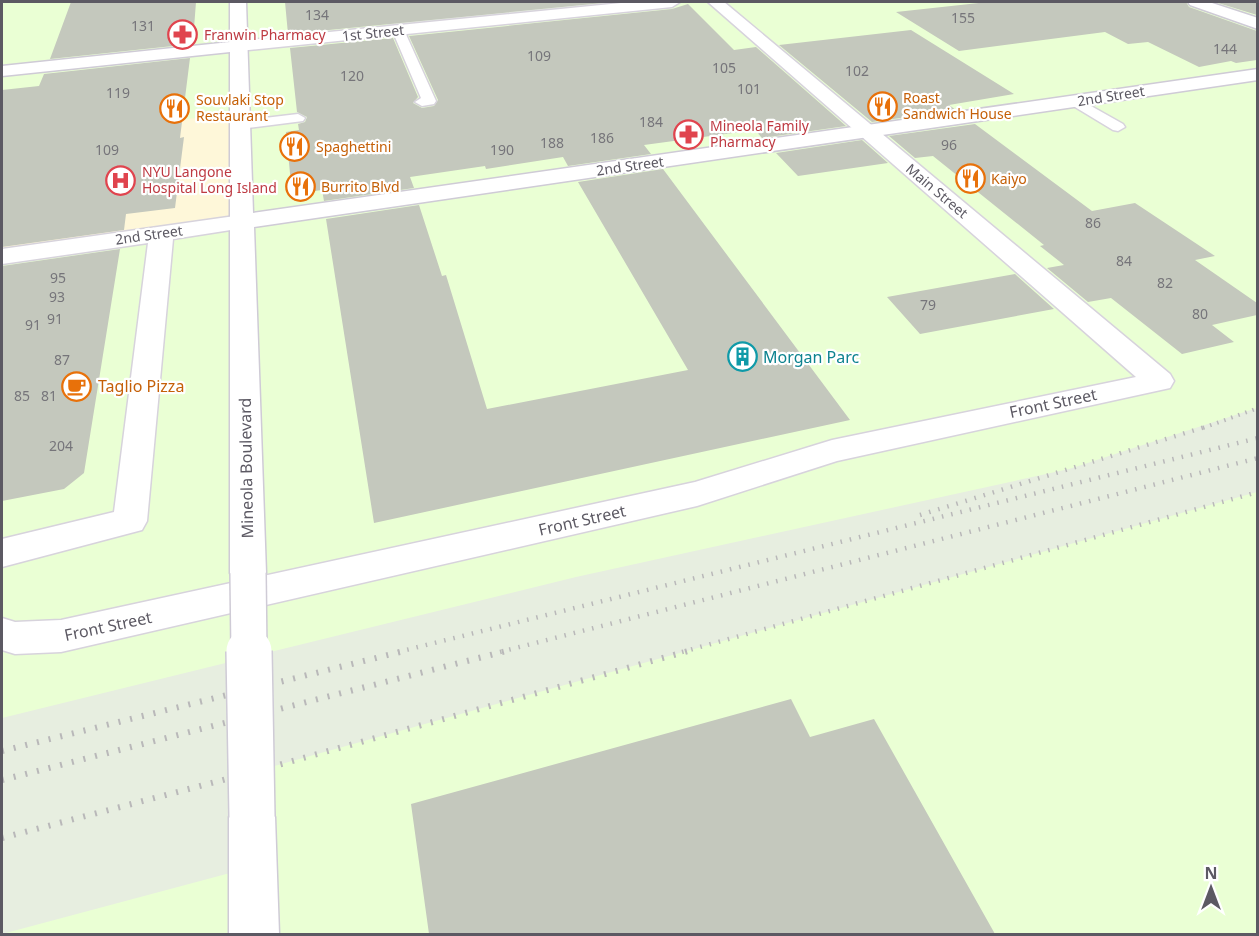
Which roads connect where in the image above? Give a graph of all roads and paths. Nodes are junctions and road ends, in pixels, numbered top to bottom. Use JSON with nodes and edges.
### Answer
{"nodes":[{"id":1,"x":238,"y":2,"type":"edge"},
{"id":2,"x":672,"y":2,"type":"edge"},
{"id":3,"x":715,"y":2,"type":"edge"},
{"id":4,"x":1195,"y":2,"type":"edge"},
{"id":5,"x":1257,"y":24,"type":"edge"},
{"id":6,"x":398,"y":30,"type":"junction"},
{"id":7,"x":239,"y":46,"type":"junction"},
{"id":8,"x":2,"y":71,"type":"edge"},
{"id":9,"x":1257,"y":74,"type":"edge"},
{"id":10,"x":422,"y":102,"type":"dead end"},
{"id":11,"x":1075,"y":102,"type":"junction"},
{"id":12,"x":298,"y":118,"type":"dead end"},
{"id":13,"x":239,"y":125,"type":"junction"},
{"id":14,"x":1118,"y":127,"type":"dead end"},
{"id":15,"x":868,"y":132,"type":"junction"},
{"id":16,"x":242,"y":222,"type":"junction"},
{"id":17,"x":161,"y":234,"type":"junction"},
{"id":18,"x":2,"y":256,"type":"edge"},
{"id":19,"x":1159,"y":381,"type":"joint"},
{"id":20,"x":2,"y":553,"type":"edge"},
{"id":21,"x":2,"y":634,"type":"edge"},
{"id":22,"x":254,"y":934,"type":"edge"}],
"edges":[{"from":1,"to":7,"type":"street","name":"Mineola Boulevard"},
{"from":2,"to":6,"type":"street","name":"1st Street"},
{"from":3,"to":15,"type":"street","name":"Main Street"},
{"from":4,"to":5,"type":"street"},
{"from":6,"to":7,"type":"street","name":"1st Street"},
{"from":6,"to":10,"type":"lane"},
{"from":7,"to":8,"type":"street","name":"1st Street"},
{"from":7,"to":13,"type":"street","name":"Mineola Boulevard"},
{"from":9,"to":11,"type":"street","name":"2nd Street"},
{"from":11,"to":14,"type":"lane"},
{"from":11,"to":15,"type":"street","name":"2nd Street"},
{"from":12,"to":13,"type":"lane"},
{"from":13,"to":16,"type":"street","name":"Mineola Boulevard"},
{"from":15,"to":16,"type":"street","name":"2nd Street"},
{"from":15,"to":19,"type":"street","name":"Main Street"},
{"from":16,"to":17,"type":"street","name":"2nd Street"},
{"from":16,"to":22,"type":"street","name":"Mineola Boulevard","bridge":true},
{"from":17,"to":18,"type":"street","name":"2nd Street"},
{"from":17,"to":20,"type":"street"},
{"from":19,"to":21,"type":"street","name":"Front Street"}]}
